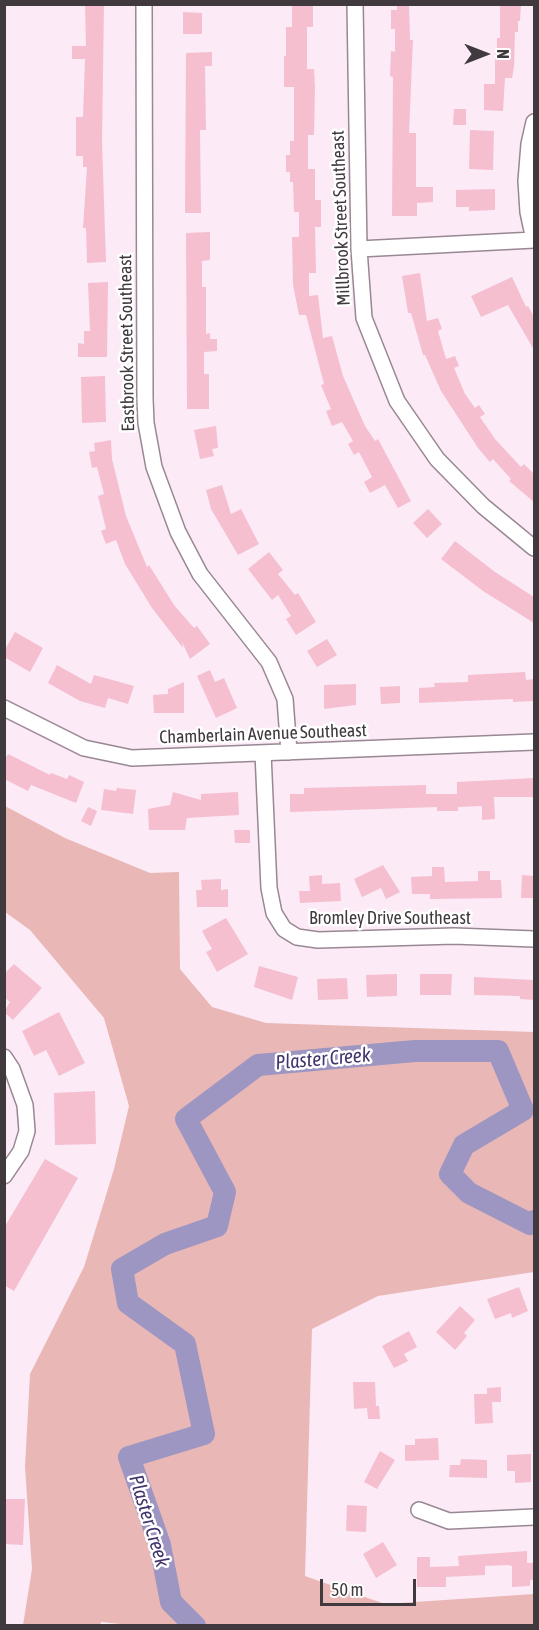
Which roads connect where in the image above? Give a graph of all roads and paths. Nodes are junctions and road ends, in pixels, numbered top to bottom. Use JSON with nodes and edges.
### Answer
{"nodes":[{"id":1,"x":144,"y":4,"type":"edge"},
{"id":2,"x":355,"y":4,"type":"edge"},
{"id":3,"x":534,"y":122,"type":"edge"},
{"id":4,"x":534,"y":240,"type":"edge"},
{"id":5,"x":359,"y":249,"type":"junction"},
{"id":6,"x":534,"y":548,"type":"edge"},
{"id":7,"x":4,"y":708,"type":"edge"},
{"id":8,"x":534,"y":742,"type":"edge"},
{"id":9,"x":289,"y":752,"type":"junction"},
{"id":10,"x":263,"y":753,"type":"junction"},
{"id":11,"x":534,"y":939,"type":"edge"},
{"id":12,"x":4,"y":1057,"type":"edge"},
{"id":13,"x":4,"y":1176,"type":"edge"},
{"id":14,"x":419,"y":1510,"type":"dead end"},
{"id":15,"x":534,"y":1516,"type":"edge"}],
"edges":[{"from":1,"to":9,"type":"street","name":"Eastbrook Street Southeast"},
{"from":2,"to":5,"type":"street","name":"Millbrook Street Southeast"},
{"from":3,"to":4,"type":"street"},
{"from":4,"to":5,"type":"street"},
{"from":5,"to":6,"type":"street","name":"Millbrook Street Southeast"},
{"from":7,"to":10,"type":"street","name":"Chamberlain Avenue Southeast"},
{"from":8,"to":9,"type":"street","name":"Chamberlain Avenue Southeast"},
{"from":9,"to":10,"type":"street","name":"Chamberlain Avenue Southeast"},
{"from":10,"to":11,"type":"street","name":"Bromley Drive Southeast"},
{"from":12,"to":13,"type":"street"},
{"from":14,"to":15,"type":"street"}]}
